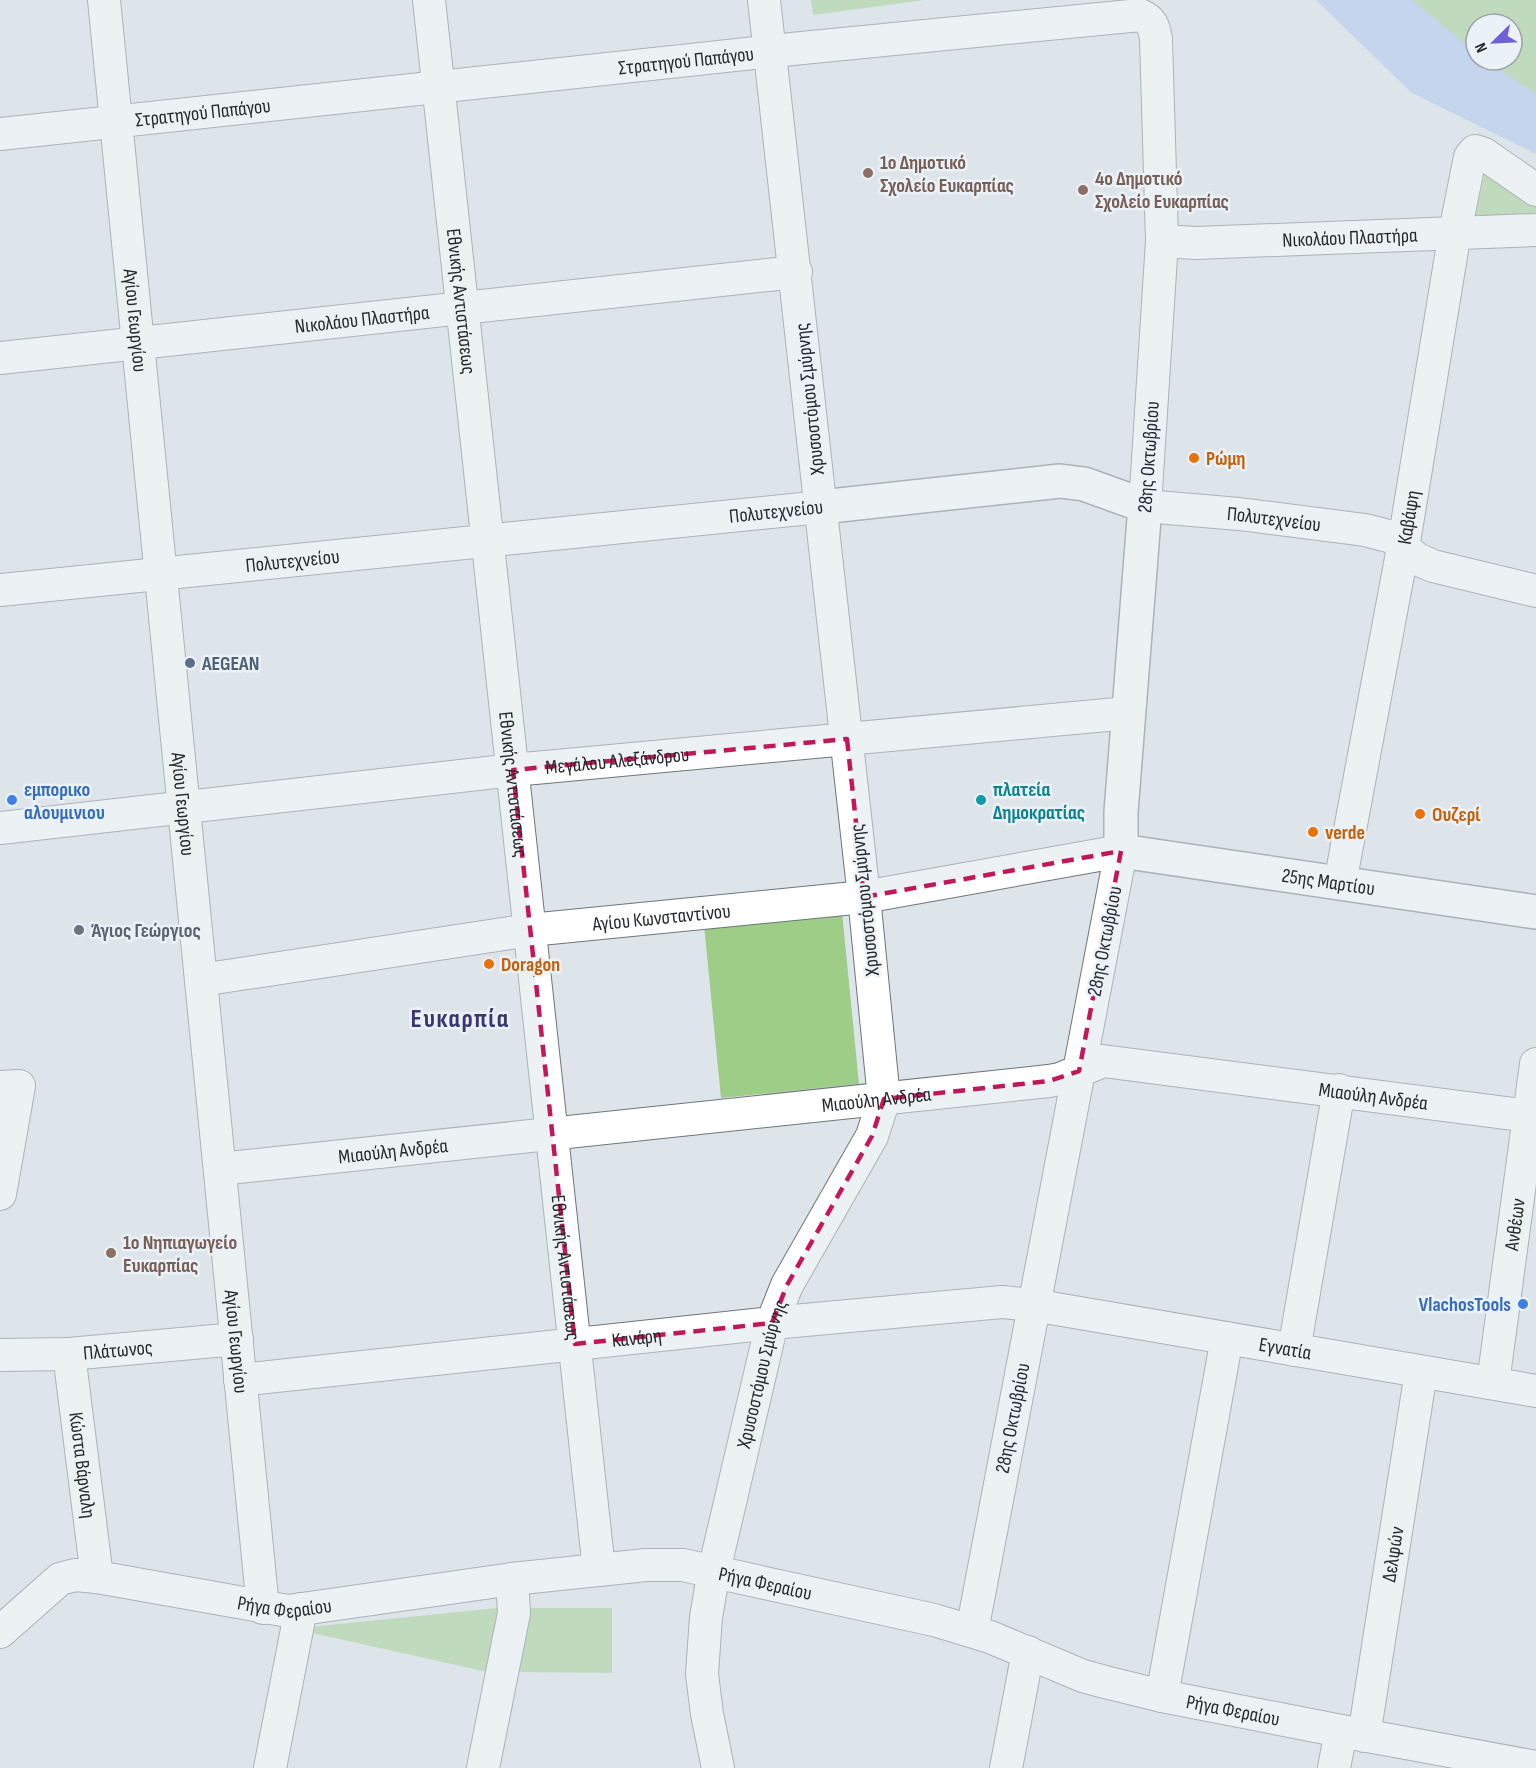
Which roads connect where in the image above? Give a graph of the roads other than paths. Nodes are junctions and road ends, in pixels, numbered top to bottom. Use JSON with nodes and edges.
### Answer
{"nodes":[{"id":1,"x":104,"y":0,"type":"edge"},
{"id":2,"x":429,"y":0,"type":"edge"},
{"id":3,"x":764,"y":0,"type":"edge"},
{"id":4,"x":770,"y":52,"type":"junction"},
{"id":5,"x":439,"y":87,"type":"junction"},
{"id":6,"x":116,"y":122,"type":"junction"},
{"id":7,"x":0,"y":134,"type":"edge"},
{"id":8,"x":1536,"y":190,"type":"edge"},
{"id":9,"x":1536,"y":230,"type":"edge"},
{"id":10,"x":1455,"y":232,"type":"junction"},
{"id":11,"x":1162,"y":241,"type":"junction"},
{"id":12,"x":795,"y":272,"type":"junction"},
{"id":13,"x":463,"y":309,"type":"junction"},
{"id":14,"x":138,"y":344,"type":"junction"},
{"id":15,"x":0,"y":358,"type":"edge"},
{"id":16,"x":1144,"y":506,"type":"junction"},
{"id":17,"x":821,"y":507,"type":"junction"},
{"id":18,"x":488,"y":540,"type":"junction"},
{"id":19,"x":1403,"y":548,"type":"junction"},
{"id":20,"x":161,"y":573,"type":"junction"},
{"id":21,"x":0,"y":590,"type":"edge"},
{"id":22,"x":1536,"y":591,"type":"edge"},
{"id":23,"x":1128,"y":713,"type":"junction"},
{"id":24,"x":847,"y":739,"type":"junction"},
{"id":25,"x":513,"y":770,"type":"junction"},
{"id":26,"x":184,"y":807,"type":"junction"},
{"id":27,"x":0,"y":828,"type":"edge"},
{"id":28,"x":1121,"y":851,"type":"junction"},
{"id":29,"x":1340,"y":883,"type":"junction"},
{"id":30,"x":864,"y":897,"type":"junction"},
{"id":31,"x":1536,"y":912,"type":"edge"},
{"id":32,"x":530,"y":930,"type":"junction"},
{"id":33,"x":201,"y":980,"type":"junction"},
{"id":34,"x":1536,"y":1064,"type":"edge"},
{"id":35,"x":1079,"y":1071,"type":"junction"},
{"id":36,"x":9,"y":1086,"type":"edge"},
{"id":37,"x":1339,"y":1090,"type":"junction"},
{"id":38,"x":884,"y":1099,"type":"junction"},
{"id":39,"x":1529,"y":1116,"type":"junction"},
{"id":40,"x":552,"y":1134,"type":"junction"},
{"id":41,"x":220,"y":1169,"type":"junction"},
{"id":42,"x":0,"y":1194,"type":"edge"},
{"id":43,"x":1033,"y":1305,"type":"junction"},
{"id":44,"x":772,"y":1323,"type":"junction"},
{"id":45,"x":1227,"y":1338,"type":"junction"},
{"id":46,"x":237,"y":1339,"type":"junction"},
{"id":47,"x":575,"y":1344,"type":"junction"},
{"id":48,"x":1294,"y":1350,"type":"junction"},
{"id":49,"x":69,"y":1354,"type":"junction"},
{"id":50,"x":0,"y":1355,"type":"edge"},
{"id":51,"x":1420,"y":1372,"type":"junction"},
{"id":52,"x":240,"y":1380,"type":"junction"},
{"id":53,"x":1492,"y":1383,"type":"junction"},
{"id":54,"x":1536,"y":1390,"type":"edge"},
{"id":55,"x":599,"y":1570,"type":"junction"},
{"id":56,"x":714,"y":1571,"type":"junction"},
{"id":57,"x":97,"y":1578,"type":"junction"},
{"id":58,"x":512,"y":1579,"type":"junction"},
{"id":59,"x":263,"y":1608,"type":"junction"},
{"id":60,"x":301,"y":1610,"type":"junction"},
{"id":61,"x":972,"y":1631,"type":"junction"},
{"id":62,"x":0,"y":1632,"type":"edge"},
{"id":63,"x":1028,"y":1652,"type":"junction"},
{"id":64,"x":1162,"y":1696,"type":"junction"},
{"id":65,"x":1352,"y":1734,"type":"junction"},
{"id":66,"x":1531,"y":1767,"type":"edge"},
{"id":67,"x":270,"y":1768,"type":"edge"},
{"id":68,"x":483,"y":1768,"type":"edge"},
{"id":69,"x":718,"y":1768,"type":"edge"},
{"id":70,"x":1006,"y":1768,"type":"edge"},
{"id":71,"x":1334,"y":1768,"type":"edge"}],
"edges":[{"from":1,"to":6,"type":"street","name":"Αγίου Γεωργίου"},
{"from":2,"to":5,"type":"street","name":"Εθνικής Αντιστάσεως"},
{"from":3,"to":4,"type":"street","name":"Χρυσοστόμου Σμύρνης"},
{"from":4,"to":5,"type":"street","name":"Στρατηγού Παπάγου"},
{"from":4,"to":11,"type":"street","name":"Στρατηγού Παπάγου"},
{"from":4,"to":12,"type":"street","name":"Χρυσοστόμου Σμύρνης"},
{"from":5,"to":6,"type":"street","name":"Στρατηγού Παπάγου"},
{"from":5,"to":13,"type":"street","name":"Εθνικής Αντιστάσεως"},
{"from":6,"to":7,"type":"street","name":"Στρατηγού Παπάγου"},
{"from":6,"to":14,"type":"street","name":"Αγίου Γεωργίου"},
{"from":8,"to":10,"type":"street","name":"Καβάφη"},
{"from":9,"to":10,"type":"street","name":"Νικολάου Πλαστήρα"},
{"from":10,"to":11,"type":"street","name":"Νικολάου Πλαστήρα"},
{"from":10,"to":19,"type":"street","name":"Καβάφη"},
{"from":11,"to":16,"type":"street","name":"28ης Οκτωβρίου"},
{"from":12,"to":13,"type":"street","name":"Νικολάου Πλαστήρα"},
{"from":12,"to":17,"type":"street","name":"Χρυσοστόμου Σμύρνης"},
{"from":13,"to":14,"type":"street","name":"Νικολάου Πλαστήρα"},
{"from":13,"to":18,"type":"street","name":"Εθνικής Αντιστάσεως"},
{"from":14,"to":15,"type":"street","name":"Νικολάου Πλαστήρα"},
{"from":14,"to":20,"type":"street","name":"Αγίου Γεωργίου"},
{"from":16,"to":17,"type":"main road","name":"Πολυτεχνείου"},
{"from":16,"to":19,"type":"street","name":"Πολυτεχνείου"},
{"from":16,"to":23,"type":"main road","name":"28ης Οκτωβρίου"},
{"from":17,"to":18,"type":"street","name":"Πολυτεχνείου"},
{"from":17,"to":24,"type":"street","name":"Χρυσοστόμου Σμύρνης"},
{"from":18,"to":20,"type":"street","name":"Πολυτεχνείου"},
{"from":18,"to":25,"type":"street","name":"Εθνικής Αντιστάσεως"},
{"from":19,"to":22,"type":"street","name":"Πολυτεχνείου"},
{"from":19,"to":29,"type":"street","name":"Καβάφη"},
{"from":20,"to":21,"type":"street","name":"Πολυτεχνείου"},
{"from":20,"to":26,"type":"street","name":"Αγίου Γεωργίου"},
{"from":23,"to":24,"type":"street","name":"Μεγάλου Αλεξάνδρου"},
{"from":23,"to":28,"type":"main road","name":"28ης Οκτωβρίου"},
{"from":24,"to":25,"type":"street","name":"Μεγάλου Αλεξάνδρου"},
{"from":24,"to":30,"type":"street","name":"Χρυσοστόμου Σμύρνης"},
{"from":25,"to":26,"type":"street","name":"Μεγάλου Αλεξάνδρου"},
{"from":25,"to":32,"type":"street","name":"Εθνικής Αντιστάσεως"},
{"from":26,"to":27,"type":"street","name":"Μεγάλου Αλεξάνδρου"},
{"from":26,"to":33,"type":"street","name":"Αγίου Γεωργίου"},
{"from":28,"to":29,"type":"main road","name":"25ης Μαρτίου"},
{"from":28,"to":30,"type":"street","name":"Αγίου Κωνσταντίνου"},
{"from":28,"to":35,"type":"street","name":"28ης Οκτωβρίου"},
{"from":29,"to":31,"type":"main road","name":"25ης Μαρτίου"},
{"from":30,"to":32,"type":"street","name":"Αγίου Κωνσταντίνου"},
{"from":30,"to":38,"type":"street","name":"Χρυσοστόμου Σμύρνης"},
{"from":32,"to":33,"type":"street","name":"Αγίου Κωνσταντίνου"},
{"from":32,"to":40,"type":"street","name":"Εθνικής Αντιστάσεως"},
{"from":33,"to":41,"type":"street","name":"Αγίου Γεωργίου"},
{"from":34,"to":39,"type":"street","name":"Ανθέων"},
{"from":35,"to":37,"type":"street","name":"Μιαούλη Ανδρέα"},
{"from":35,"to":38,"type":"street","name":"Μιαούλη Ανδρέα"},
{"from":35,"to":43,"type":"street","name":"28ης Οκτωβρίου"},
{"from":36,"to":42,"type":"street"},
{"from":37,"to":39,"type":"street","name":"Μιαούλη Ανδρέα"},
{"from":37,"to":48,"type":"street"},
{"from":38,"to":40,"type":"street","name":"Μιαούλη Ανδρέα"},
{"from":38,"to":44,"type":"street","name":"Χρυσοστόμου Σμύρνης"},
{"from":39,"to":53,"type":"street","name":"Ανθέων"},
{"from":40,"to":41,"type":"street","name":"Μιαούλη Ανδρέα"},
{"from":40,"to":47,"type":"street","name":"Εθνικής Αντιστάσεως"},
{"from":41,"to":46,"type":"street","name":"Αγίου Γεωργίου"},
{"from":43,"to":44,"type":"street","name":"Κανάρη"},
{"from":43,"to":45,"type":"street","name":"Εγνατία"},
{"from":43,"to":61,"type":"street","name":"28ης Οκτωβρίου"},
{"from":44,"to":47,"type":"street","name":"Κανάρη"},
{"from":44,"to":56,"type":"street","name":"Χρυσοστόμου Σμύρνης"},
{"from":45,"to":48,"type":"street","name":"Εγνατία"},
{"from":45,"to":64,"type":"street"},
{"from":46,"to":49,"type":"street","name":"Πλάτωνος"},
{"from":46,"to":52,"type":"street","name":"Αγίου Γεωργίου"},
{"from":47,"to":52,"type":"street","name":"Κανάρη"},
{"from":47,"to":55,"type":"street","name":"Εθνικής Αντιστάσεως"},
{"from":48,"to":51,"type":"street","name":"Εγνατία"},
{"from":49,"to":50,"type":"street","name":"Πλάτωνος"},
{"from":49,"to":57,"type":"street","name":"Κώστα Βάρναλη"},
{"from":51,"to":53,"type":"street","name":"Εγνατία"},
{"from":51,"to":65,"type":"street","name":"Δελφών"},
{"from":52,"to":59,"type":"street","name":"Αγίου Γεωργίου"},
{"from":53,"to":54,"type":"street","name":"Εγνατία"},
{"from":55,"to":56,"type":"street","name":"Ρήγα Φεραίου"},
{"from":55,"to":58,"type":"street","name":"Ρήγα Φεραίου"},
{"from":56,"to":61,"type":"street","name":"Ρήγα Φεραίου"},
{"from":56,"to":69,"type":"street","name":"Χρυσοστόμου Σμύρνης"},
{"from":57,"to":59,"type":"street","name":"Ρήγα Φεραίου"},
{"from":57,"to":62,"type":"street","name":"Ρήγα Φεραίου"},
{"from":58,"to":60,"type":"street","name":"Ρήγα Φεραίου"},
{"from":58,"to":68,"type":"street"},
{"from":59,"to":60,"type":"street","name":"Ρήγα Φεραίου"},
{"from":60,"to":67,"type":"street"},
{"from":61,"to":63,"type":"street","name":"Ρήγα Φεραίου"},
{"from":63,"to":64,"type":"street","name":"Ρήγα Φεραίου"},
{"from":63,"to":70,"type":"street"},
{"from":64,"to":65,"type":"street","name":"Ρήγα Φεραίου"},
{"from":65,"to":66,"type":"street","name":"Ρήγα Φεραίου"},
{"from":65,"to":71,"type":"street","name":"Δελφών"}]}
